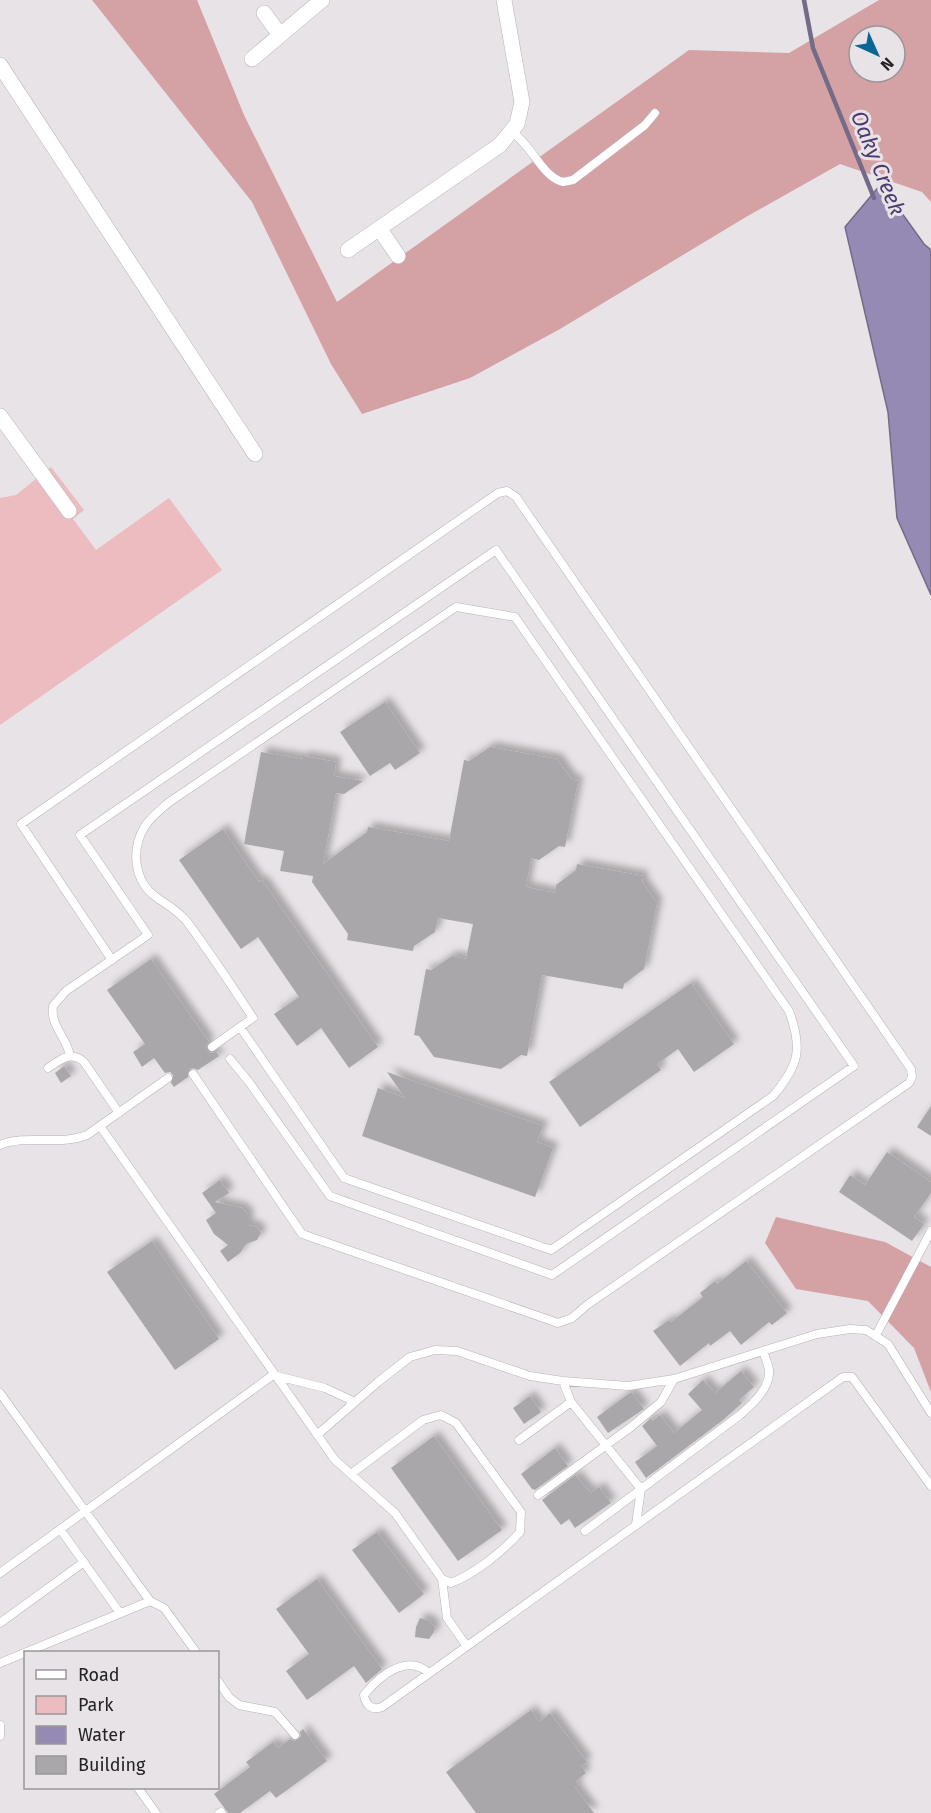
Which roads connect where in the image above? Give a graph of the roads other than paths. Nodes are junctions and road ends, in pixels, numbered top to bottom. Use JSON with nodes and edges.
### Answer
{"nodes":[{"id":1,"x":322,"y":0,"type":"edge"},
{"id":2,"x":504,"y":0,"type":"edge"},
{"id":3,"x":264,"y":13,"type":"dead end"},
{"id":4,"x":280,"y":35,"type":"junction"},
{"id":5,"x":252,"y":59,"type":"dead end"},
{"id":6,"x":0,"y":64,"type":"edge"},
{"id":7,"x":655,"y":113,"type":"dead end"},
{"id":8,"x":512,"y":132,"type":"junction"},
{"id":9,"x":379,"y":228,"type":"junction"},
{"id":10,"x":348,"y":250,"type":"dead end"},
{"id":11,"x":398,"y":256,"type":"dead end"},
{"id":12,"x":0,"y":416,"type":"edge"},
{"id":13,"x":255,"y":454,"type":"dead end"},
{"id":14,"x":69,"y":512,"type":"dead end"},
{"id":15,"x":112,"y":960,"type":"junction"},
{"id":16,"x":240,"y":1027,"type":"junction"},
{"id":17,"x":213,"y":1047,"type":"dead end"},
{"id":18,"x":70,"y":1055,"type":"junction"},
{"id":19,"x":230,"y":1059,"type":"dead end"},
{"id":20,"x":48,"y":1068,"type":"dead end"},
{"id":21,"x":193,"y":1074,"type":"dead end"},
{"id":22,"x":168,"y":1078,"type":"dead end"},
{"id":23,"x":119,"y":1113,"type":"junction"},
{"id":24,"x":100,"y":1126,"type":"junction"},
{"id":25,"x":0,"y":1145,"type":"edge"},
{"id":26,"x":931,"y":1231,"type":"edge"},
{"id":27,"x":876,"y":1335,"type":"junction"},
{"id":28,"x":763,"y":1351,"type":"junction"},
{"id":29,"x":273,"y":1375,"type":"junction"},
{"id":30,"x":674,"y":1379,"type":"junction"},
{"id":31,"x":563,"y":1381,"type":"junction"},
{"id":32,"x":0,"y":1393,"type":"edge"},
{"id":33,"x":356,"y":1402,"type":"junction"},
{"id":34,"x":571,"y":1402,"type":"junction"},
{"id":35,"x":931,"y":1413,"type":"edge"},
{"id":36,"x":317,"y":1435,"type":"junction"},
{"id":37,"x":519,"y":1440,"type":"dead end"},
{"id":38,"x":607,"y":1445,"type":"junction"},
{"id":39,"x":351,"y":1474,"type":"junction"},
{"id":40,"x":931,"y":1486,"type":"edge"},
{"id":41,"x":641,"y":1489,"type":"junction"},
{"id":42,"x":538,"y":1495,"type":"dead end"},
{"id":43,"x":85,"y":1511,"type":"junction"},
{"id":44,"x":636,"y":1524,"type":"junction"},
{"id":45,"x":60,"y":1529,"type":"junction"},
{"id":46,"x":585,"y":1531,"type":"dead end"},
{"id":47,"x":84,"y":1562,"type":"junction"},
{"id":48,"x":0,"y":1573,"type":"edge"},
{"id":49,"x":442,"y":1579,"type":"junction"},
{"id":50,"x":150,"y":1601,"type":"junction"},
{"id":51,"x":120,"y":1613,"type":"junction"},
{"id":52,"x":0,"y":1623,"type":"edge"},
{"id":53,"x":466,"y":1646,"type":"junction"},
{"id":54,"x":36,"y":1650,"type":"edge"},
{"id":55,"x":195,"y":1651,"type":"edge"},
{"id":56,"x":24,"y":1654,"type":"edge"},
{"id":57,"x":1,"y":1662,"type":"edge"},
{"id":58,"x":429,"y":1673,"type":"junction"},
{"id":59,"x":219,"y":1682,"type":"edge"},
{"id":60,"x":0,"y":1725,"type":"edge"},
{"id":61,"x":295,"y":1735,"type":"dead end"},
{"id":62,"x":0,"y":1736,"type":"edge"},
{"id":63,"x":139,"y":1789,"type":"edge"},
{"id":64,"x":156,"y":1813,"type":"edge"}],
"edges":[{"from":1,"to":4,"type":"street"},
{"from":2,"to":8,"type":"street"},
{"from":3,"to":4,"type":"street"},
{"from":4,"to":5,"type":"street"},
{"from":6,"to":13,"type":"street"},
{"from":7,"to":8,"type":"lane"},
{"from":8,"to":9,"type":"street"},
{"from":9,"to":10,"type":"street"},
{"from":9,"to":11,"type":"street"},
{"from":12,"to":14,"type":"street"},
{"from":15,"to":18,"type":"lane"},
{"from":15,"to":19,"type":"lane"},
{"from":15,"to":21,"type":"lane"},
{"from":16,"to":16,"type":"lane"},
{"from":16,"to":17,"type":"lane"},
{"from":18,"to":20,"type":"lane"},
{"from":18,"to":23,"type":"lane"},
{"from":22,"to":23,"type":"lane"},
{"from":23,"to":24,"type":"lane"},
{"from":24,"to":25,"type":"lane"},
{"from":24,"to":29,"type":"lane"},
{"from":26,"to":27,"type":"lane"},
{"from":27,"to":28,"type":"lane"},
{"from":27,"to":35,"type":"lane"},
{"from":28,"to":30,"type":"lane"},
{"from":28,"to":41,"type":"lane"},
{"from":29,"to":33,"type":"lane"},
{"from":29,"to":36,"type":"lane"},
{"from":29,"to":43,"type":"lane"},
{"from":30,"to":31,"type":"lane"},
{"from":30,"to":38,"type":"lane"},
{"from":31,"to":33,"type":"lane"},
{"from":31,"to":34,"type":"lane"},
{"from":32,"to":43,"type":"lane"},
{"from":33,"to":36,"type":"lane"},
{"from":34,"to":37,"type":"lane"},
{"from":34,"to":38,"type":"lane"},
{"from":36,"to":39,"type":"lane"},
{"from":38,"to":41,"type":"lane"},
{"from":38,"to":42,"type":"lane"},
{"from":39,"to":49,"type":"lane"},
{"from":39,"to":49,"type":"lane"},
{"from":40,"to":44,"type":"lane"},
{"from":41,"to":44,"type":"lane"},
{"from":41,"to":46,"type":"lane"},
{"from":43,"to":45,"type":"lane"},
{"from":43,"to":50,"type":"lane"},
{"from":44,"to":53,"type":"lane"},
{"from":45,"to":47,"type":"lane"},
{"from":45,"to":48,"type":"lane"},
{"from":47,"to":51,"type":"lane"},
{"from":47,"to":52,"type":"lane"},
{"from":49,"to":53,"type":"lane"},
{"from":50,"to":51,"type":"lane"},
{"from":50,"to":55,"type":"lane"},
{"from":51,"to":54,"type":"lane"},
{"from":53,"to":58,"type":"lane"},
{"from":56,"to":57,"type":"lane"},
{"from":58,"to":58,"type":"lane"},
{"from":59,"to":61,"type":"lane"},
{"from":60,"to":62,"type":"lane"},
{"from":63,"to":64,"type":"lane"}]}
